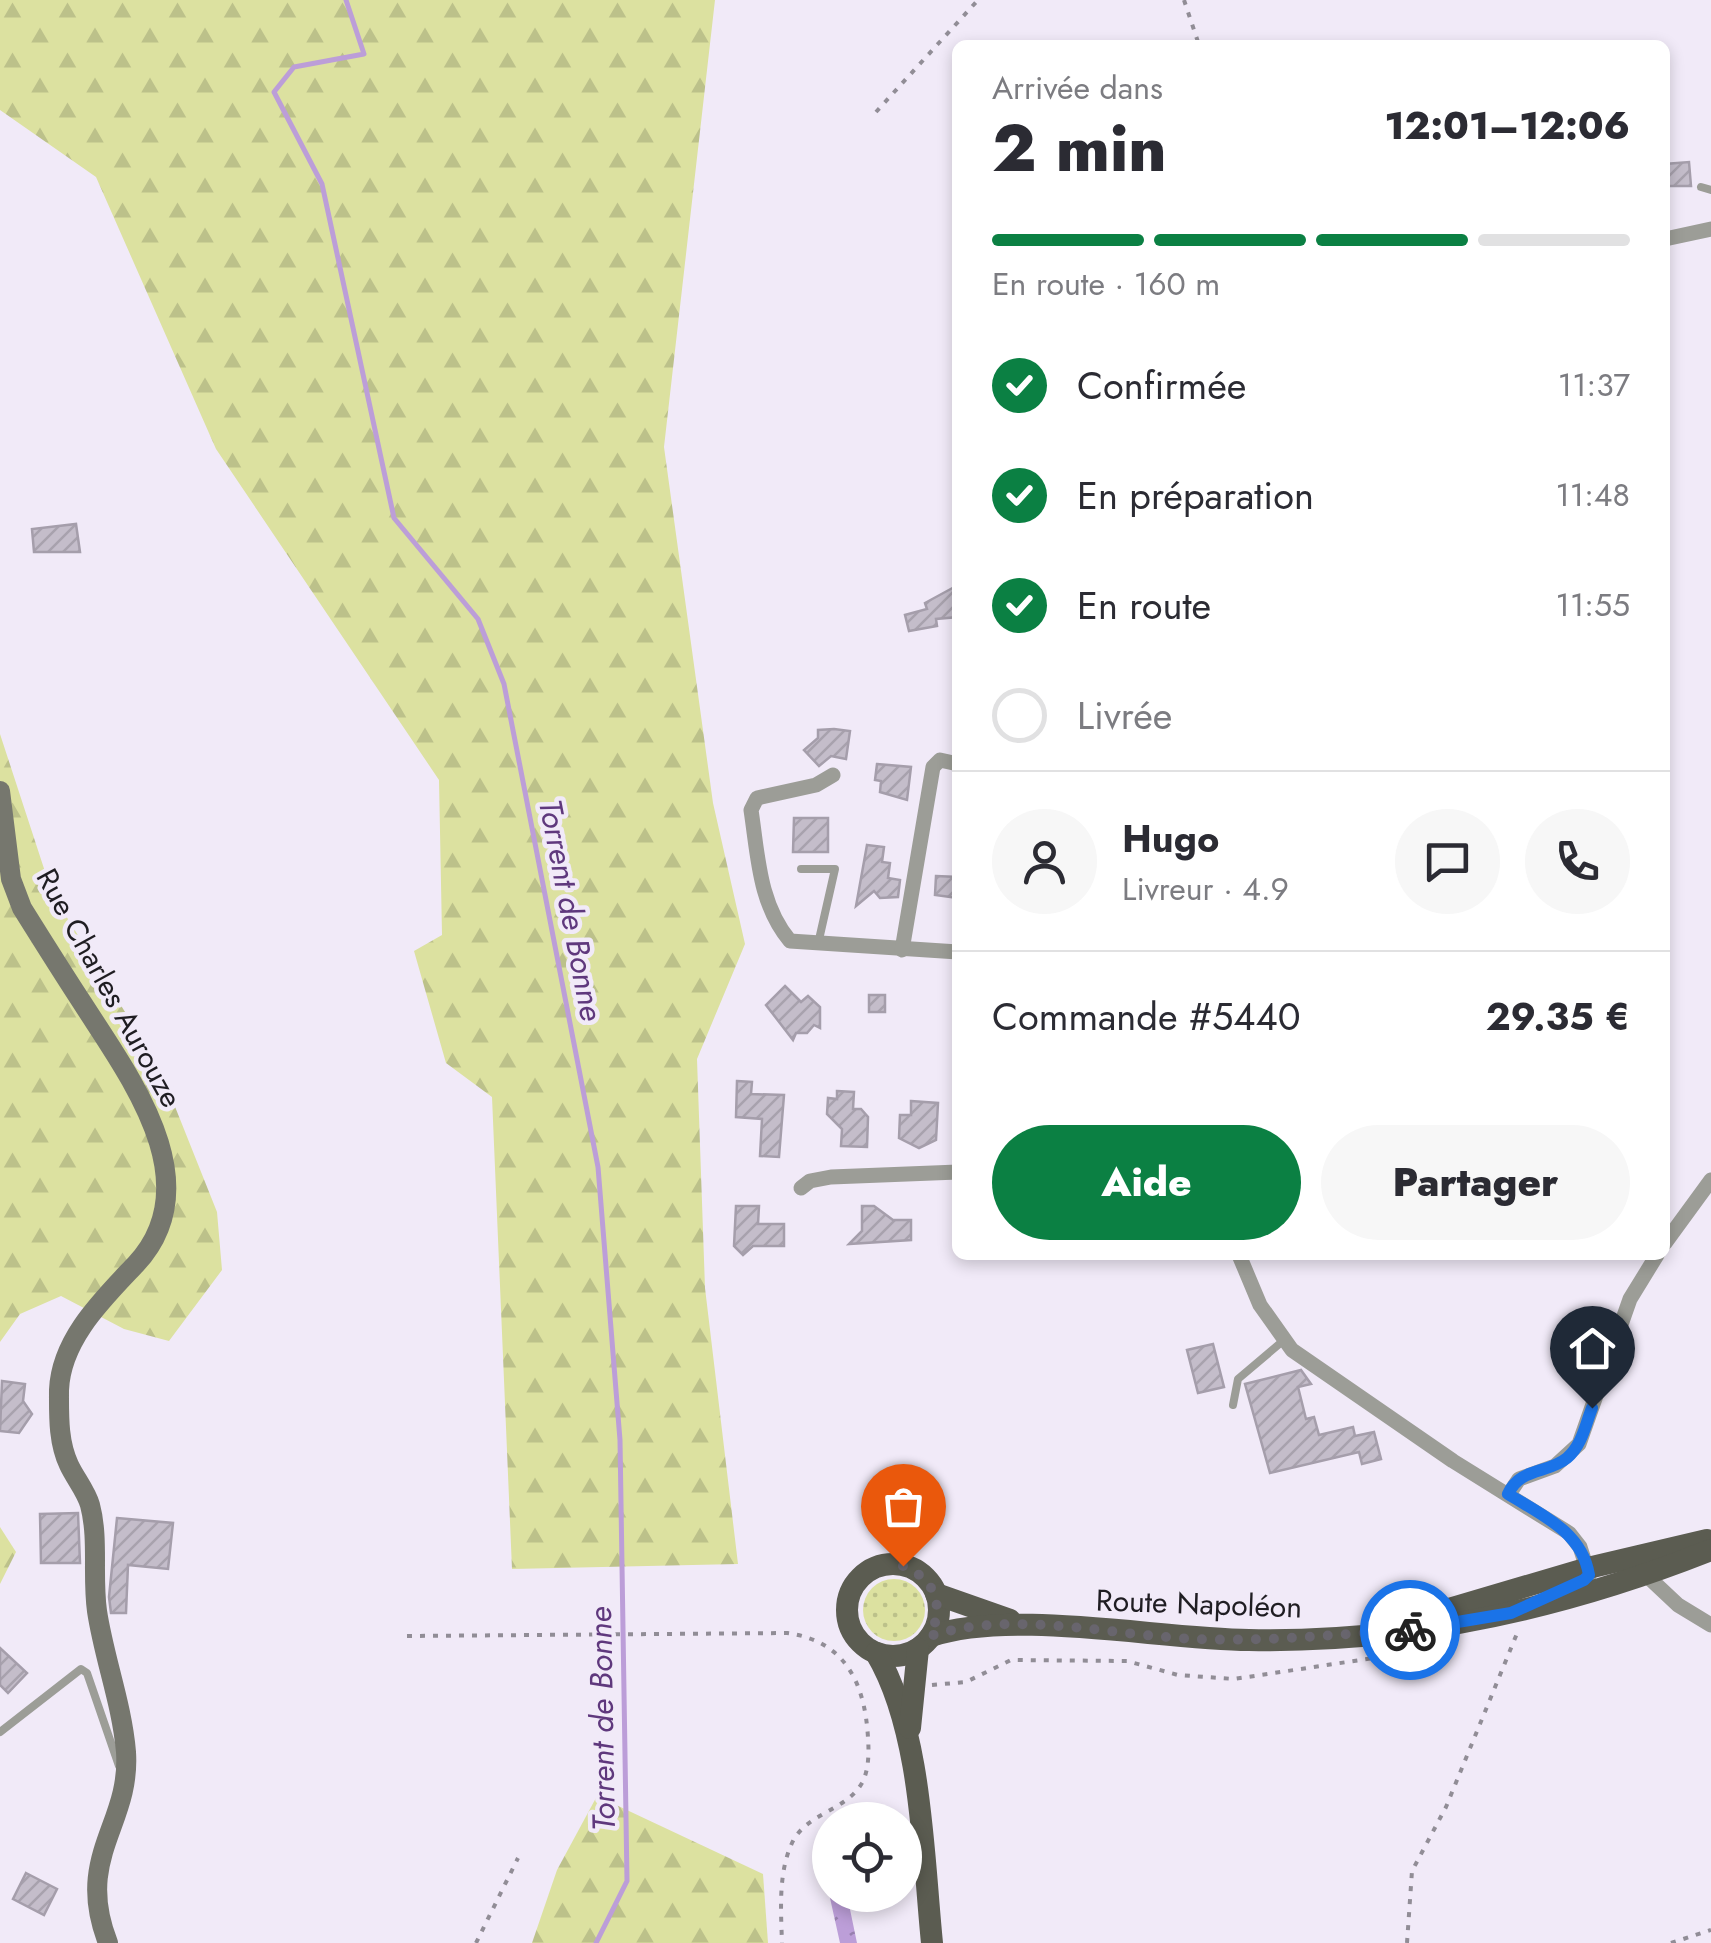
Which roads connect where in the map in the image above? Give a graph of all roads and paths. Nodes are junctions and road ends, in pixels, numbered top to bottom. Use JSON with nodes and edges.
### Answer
{"nodes":[{"id":1,"x":978,"y":0,"type":"edge"},
{"id":2,"x":1184,"y":0,"type":"edge"},
{"id":3,"x":1197,"y":40,"type":"edge"},
{"id":4,"x":876,"y":112,"type":"dead end"},
{"id":5,"x":1711,"y":229,"type":"edge"},
{"id":6,"x":1670,"y":238,"type":"edge"},
{"id":7,"x":952,"y":763,"type":"edge"},
{"id":8,"x":833,"y":775,"type":"dead end"},
{"id":9,"x":0,"y":791,"type":"edge"},
{"id":10,"x":801,"y":869,"type":"dead end"},
{"id":11,"x":818,"y":944,"type":"junction"},
{"id":12,"x":902,"y":950,"type":"junction"},
{"id":13,"x":952,"y":952,"type":"edge"},
{"id":14,"x":952,"y":1172,"type":"edge"},
{"id":15,"x":1711,"y":1180,"type":"edge"},
{"id":16,"x":801,"y":1188,"type":"dead end"},
{"id":17,"x":1670,"y":1236,"type":"edge"},
{"id":18,"x":1241,"y":1260,"type":"edge"},
{"id":19,"x":1653,"y":1260,"type":"edge"},
{"id":20,"x":1284,"y":1340,"type":"junction"},
{"id":21,"x":1233,"y":1406,"type":"dead end"},
{"id":22,"x":1508,"y":1494,"type":"junction"},
{"id":23,"x":1711,"y":1540,"type":"edge"},
{"id":24,"x":1711,"y":1550,"type":"edge"},
{"id":25,"x":1588,"y":1568,"type":"junction"},
{"id":26,"x":1645,"y":1574,"type":"junction"},
{"id":27,"x":936,"y":1594,"type":"junction"},
{"id":28,"x":1515,"y":1622,"type":"junction"},
{"id":29,"x":1028,"y":1625,"type":"junction"},
{"id":30,"x":1711,"y":1625,"type":"edge"},
{"id":31,"x":1368,"y":1633,"type":"junction"},
{"id":32,"x":408,"y":1636,"type":"dead end"},
{"id":33,"x":924,"y":1642,"type":"junction"},
{"id":34,"x":876,"y":1654,"type":"junction"},
{"id":35,"x":0,"y":1732,"type":"edge"},
{"id":36,"x":910,"y":1752,"type":"junction"},
{"id":37,"x":127,"y":1772,"type":"junction"},
{"id":38,"x":518,"y":1858,"type":"dead end"},
{"id":39,"x":1711,"y":1930,"type":"edge"},
{"id":40,"x":108,"y":1943,"type":"edge"},
{"id":41,"x":476,"y":1943,"type":"edge"},
{"id":42,"x":782,"y":1943,"type":"edge"},
{"id":43,"x":932,"y":1943,"type":"edge"},
{"id":44,"x":1407,"y":1943,"type":"edge"},
{"id":45,"x":1670,"y":1943,"type":"edge"}],
"edges":[{"from":1,"to":4,"type":"path"},
{"from":2,"to":3,"type":"path"},
{"from":5,"to":6,"type":"street"},
{"from":7,"to":12,"type":"street"},
{"from":8,"to":11,"type":"street"},
{"from":9,"to":37,"type":"street","name":"Rue Charles Aurouze"},
{"from":10,"to":11,"type":"lane"},
{"from":11,"to":12,"type":"street"},
{"from":12,"to":13,"type":"street"},
{"from":14,"to":16,"type":"street"},
{"from":15,"to":17,"type":"street"},
{"from":18,"to":20,"type":"street"},
{"from":19,"to":22,"type":"street"},
{"from":20,"to":21,"type":"lane"},
{"from":20,"to":22,"type":"street"},
{"from":22,"to":25,"type":"street"},
{"from":23,"to":25,"type":"main road"},
{"from":24,"to":26,"type":"main road"},
{"from":25,"to":28,"type":"street"},
{"from":25,"to":31,"type":"main road"},
{"from":26,"to":28,"type":"main road"},
{"from":26,"to":30,"type":"street"},
{"from":27,"to":29,"type":"main road","name":"Route Napoléon"},
{"from":27,"to":33,"type":"main road"},
{"from":27,"to":34,"type":"main road"},
{"from":28,"to":31,"type":"main road"},
{"from":28,"to":44,"type":"path"},
{"from":29,"to":31,"type":"main road","name":"Route Napoléon"},
{"from":29,"to":33,"type":"main road","name":"Route Napoléon"},
{"from":32,"to":42,"type":"path"},
{"from":33,"to":34,"type":"main road"},
{"from":33,"to":36,"type":"main road"},
{"from":34,"to":36,"type":"main road"},
{"from":35,"to":37,"type":"lane"},
{"from":36,"to":43,"type":"main road"},
{"from":37,"to":40,"type":"street","name":"Rue Charles Aurouze"},
{"from":38,"to":41,"type":"path"},
{"from":39,"to":45,"type":"path"}]}
